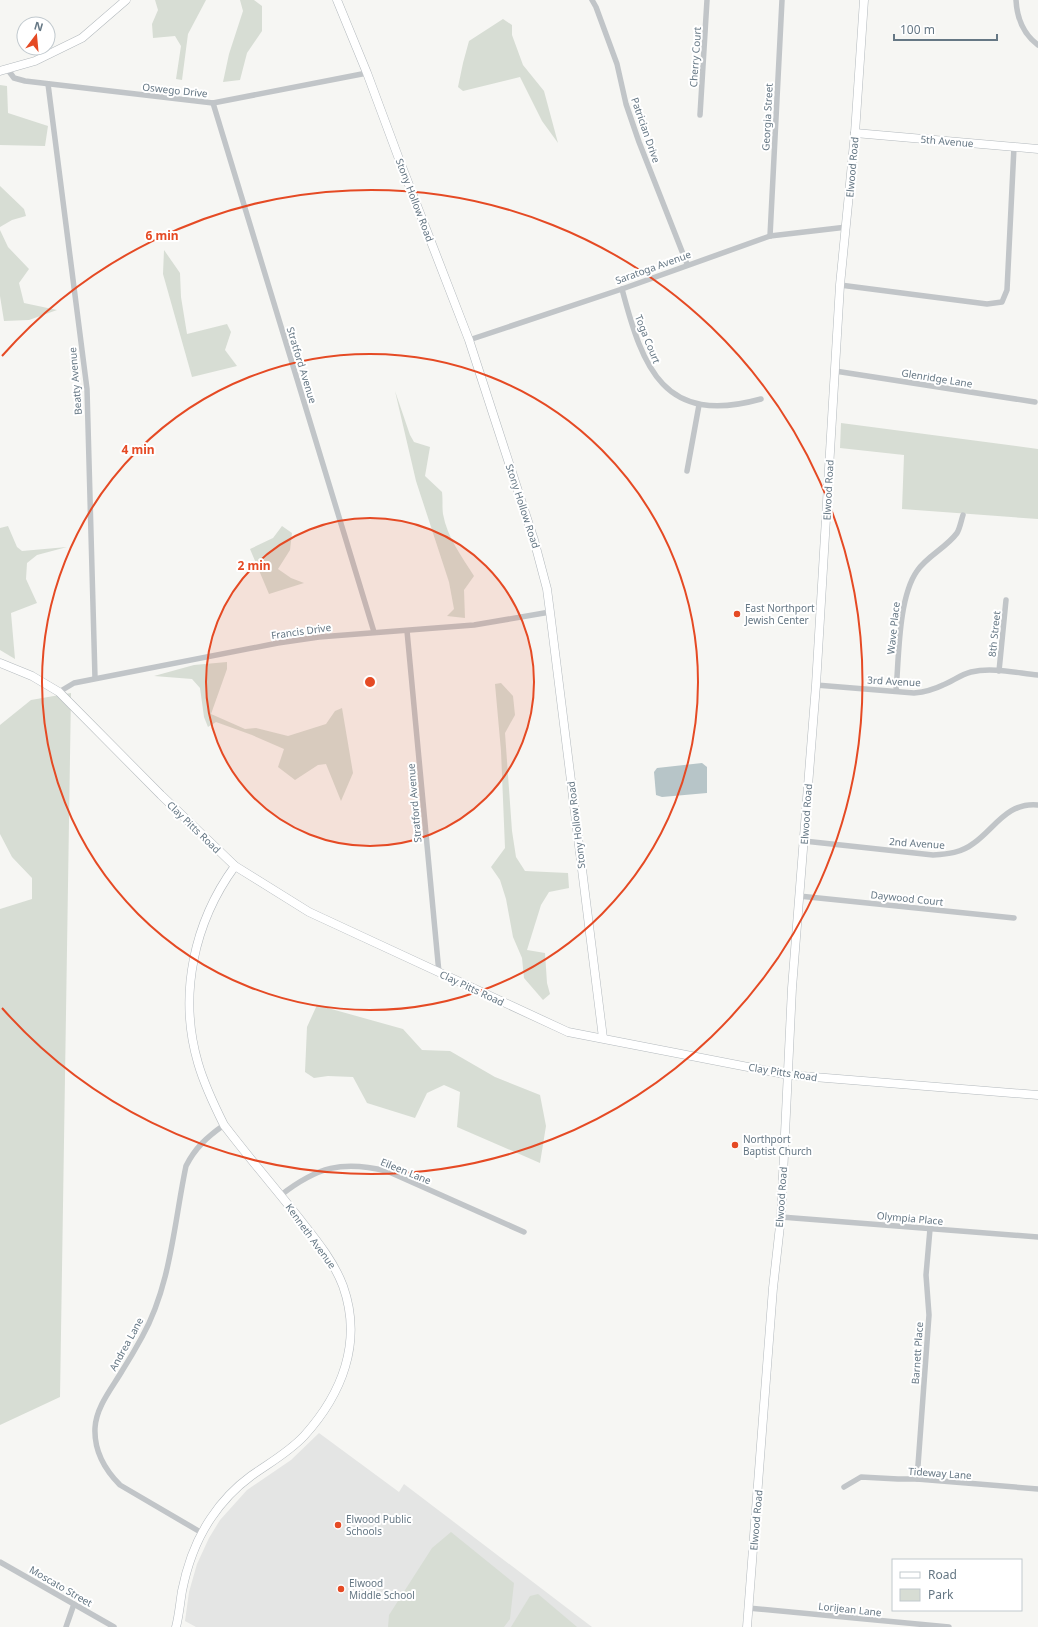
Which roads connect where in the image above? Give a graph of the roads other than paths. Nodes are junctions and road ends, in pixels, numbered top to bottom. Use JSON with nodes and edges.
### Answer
{"nodes":[{"id":1,"x":126,"y":0,"type":"edge"},
{"id":2,"x":338,"y":0,"type":"edge"},
{"id":3,"x":592,"y":0,"type":"edge"},
{"id":4,"x":708,"y":0,"type":"edge"},
{"id":5,"x":782,"y":0,"type":"edge"},
{"id":6,"x":864,"y":0,"type":"edge"},
{"id":7,"x":1016,"y":0,"type":"edge"},
{"id":8,"x":1038,"y":45,"type":"edge"},
{"id":9,"x":4,"y":71,"type":"edge"},
{"id":10,"x":367,"y":73,"type":"junction"},
{"id":11,"x":48,"y":84,"type":"junction"},
{"id":12,"x":213,"y":103,"type":"junction"},
{"id":13,"x":700,"y":115,"type":"dead end"},
{"id":14,"x":855,"y":133,"type":"junction"},
{"id":15,"x":1014,"y":147,"type":"junction"},
{"id":16,"x":1038,"y":149,"type":"edge"},
{"id":17,"x":847,"y":227,"type":"junction"},
{"id":18,"x":770,"y":236,"type":"junction"},
{"id":19,"x":687,"y":264,"type":"junction"},
{"id":20,"x":840,"y":285,"type":"junction"},
{"id":21,"x":622,"y":289,"type":"junction"},
{"id":22,"x":469,"y":340,"type":"junction"},
{"id":23,"x":835,"y":371,"type":"junction"},
{"id":24,"x":761,"y":399,"type":"dead end"},
{"id":25,"x":1035,"y":402,"type":"dead end"},
{"id":26,"x":699,"y":405,"type":"junction"},
{"id":27,"x":687,"y":471,"type":"dead end"},
{"id":28,"x":963,"y":515,"type":"dead end"},
{"id":29,"x":1006,"y":600,"type":"dead end"},
{"id":30,"x":550,"y":612,"type":"junction"},
{"id":31,"x":407,"y":631,"type":"junction"},
{"id":32,"x":374,"y":632,"type":"junction"},
{"id":33,"x":0,"y":663,"type":"edge"},
{"id":34,"x":999,"y":671,"type":"junction"},
{"id":35,"x":1038,"y":675,"type":"edge"},
{"id":36,"x":95,"y":678,"type":"junction"},
{"id":37,"x":816,"y":685,"type":"junction"},
{"id":38,"x":896,"y":691,"type":"junction"},
{"id":39,"x":59,"y":692,"type":"junction"},
{"id":40,"x":1038,"y":805,"type":"edge"},
{"id":41,"x":804,"y":841,"type":"junction"},
{"id":42,"x":235,"y":866,"type":"junction"},
{"id":43,"x":799,"y":896,"type":"junction"},
{"id":44,"x":1014,"y":918,"type":"dead end"},
{"id":45,"x":439,"y":973,"type":"junction"},
{"id":46,"x":603,"y":1038,"type":"junction"},
{"id":47,"x":789,"y":1075,"type":"junction"},
{"id":48,"x":1038,"y":1095,"type":"edge"},
{"id":49,"x":224,"y":1125,"type":"junction"},
{"id":50,"x":281,"y":1195,"type":"junction"},
{"id":51,"x":780,"y":1217,"type":"junction"},
{"id":52,"x":930,"y":1229,"type":"junction"},
{"id":53,"x":524,"y":1232,"type":"dead end"},
{"id":54,"x":1038,"y":1237,"type":"edge"},
{"id":55,"x":917,"y":1478,"type":"junction"},
{"id":56,"x":844,"y":1487,"type":"dead end"},
{"id":57,"x":1038,"y":1489,"type":"edge"},
{"id":58,"x":202,"y":1533,"type":"junction"},
{"id":59,"x":0,"y":1562,"type":"edge"},
{"id":60,"x":74,"y":1604,"type":"junction"},
{"id":61,"x":748,"y":1608,"type":"junction"},
{"id":62,"x":66,"y":1627,"type":"edge"},
{"id":63,"x":114,"y":1627,"type":"edge"},
{"id":64,"x":176,"y":1627,"type":"edge"},
{"id":65,"x":747,"y":1627,"type":"edge"},
{"id":66,"x":949,"y":1627,"type":"edge"}],
"edges":[{"from":1,"to":9,"type":"street"},
{"from":2,"to":10,"type":"street","name":"Stony Hollow Road"},
{"from":3,"to":19,"type":"street","name":"Patrician Drive"},
{"from":4,"to":13,"type":"street","name":"Cherry Court"},
{"from":5,"to":18,"type":"street","name":"Georgia Street"},
{"from":6,"to":14,"type":"street","name":"Elwood Road"},
{"from":7,"to":8,"type":"street"},
{"from":9,"to":11,"type":"street","name":"Oswego Drive"},
{"from":10,"to":12,"type":"street","name":"Oswego Drive"},
{"from":10,"to":22,"type":"street","name":"Stony Hollow Road"},
{"from":11,"to":12,"type":"street","name":"Oswego Drive"},
{"from":11,"to":36,"type":"street","name":"Beatty Avenue"},
{"from":12,"to":32,"type":"street","name":"Stratford Avenue"},
{"from":14,"to":15,"type":"street","name":"5th Avenue"},
{"from":14,"to":17,"type":"street","name":"Elwood Road"},
{"from":15,"to":16,"type":"street","name":"5th Avenue"},
{"from":15,"to":20,"type":"street"},
{"from":17,"to":18,"type":"street","name":"Saratoga Avenue"},
{"from":17,"to":20,"type":"street","name":"Elwood Road"},
{"from":18,"to":19,"type":"street","name":"Saratoga Avenue"},
{"from":19,"to":21,"type":"street","name":"Saratoga Avenue"},
{"from":20,"to":23,"type":"street","name":"Elwood Road"},
{"from":21,"to":22,"type":"street","name":"Saratoga Avenue"},
{"from":21,"to":26,"type":"street","name":"Toga Court"},
{"from":22,"to":30,"type":"street","name":"Stony Hollow Road"},
{"from":23,"to":25,"type":"street","name":"Glenridge Lane"},
{"from":23,"to":37,"type":"street","name":"Elwood Road"},
{"from":24,"to":26,"type":"street","name":"Toga Court"},
{"from":26,"to":27,"type":"street"},
{"from":28,"to":38,"type":"street","name":"Wave Place"},
{"from":29,"to":34,"type":"street","name":"8th Street"},
{"from":30,"to":31,"type":"street","name":"Francis Drive"},
{"from":30,"to":46,"type":"street","name":"Stony Hollow Road"},
{"from":31,"to":32,"type":"street","name":"Francis Drive"},
{"from":31,"to":45,"type":"street","name":"Stratford Avenue"},
{"from":32,"to":36,"type":"street","name":"Francis Drive"},
{"from":33,"to":39,"type":"street","name":"Clay Pitts Road"},
{"from":34,"to":35,"type":"street","name":"3rd Avenue"},
{"from":34,"to":38,"type":"street","name":"3rd Avenue"},
{"from":36,"to":39,"type":"street","name":"Francis Drive"},
{"from":37,"to":38,"type":"street","name":"3rd Avenue"},
{"from":37,"to":41,"type":"street","name":"Elwood Road"},
{"from":39,"to":42,"type":"street","name":"Clay Pitts Road"},
{"from":40,"to":41,"type":"street","name":"2nd Avenue"},
{"from":41,"to":43,"type":"street","name":"Elwood Road"},
{"from":42,"to":45,"type":"street","name":"Clay Pitts Road"},
{"from":42,"to":49,"type":"street","name":"Kenneth Avenue"},
{"from":43,"to":44,"type":"street","name":"Daywood Court"},
{"from":43,"to":47,"type":"street","name":"Elwood Road"},
{"from":45,"to":46,"type":"street","name":"Clay Pitts Road"},
{"from":46,"to":47,"type":"street","name":"Clay Pitts Road"},
{"from":47,"to":48,"type":"street","name":"Clay Pitts Road"},
{"from":47,"to":51,"type":"street","name":"Elwood Road"},
{"from":49,"to":50,"type":"street","name":"Kenneth Avenue"},
{"from":49,"to":58,"type":"street","name":"Andrea Lane"},
{"from":50,"to":53,"type":"street","name":"Eileen Lane"},
{"from":50,"to":58,"type":"street","name":"Kenneth Avenue"},
{"from":51,"to":52,"type":"street","name":"Olympia Place"},
{"from":51,"to":61,"type":"street","name":"Elwood Road"},
{"from":52,"to":54,"type":"street","name":"Olympia Place"},
{"from":52,"to":55,"type":"street","name":"Barnett Place"},
{"from":55,"to":56,"type":"street","name":"Tideway Lane"},
{"from":55,"to":57,"type":"street","name":"Tideway Lane"},
{"from":58,"to":64,"type":"street","name":"Kenneth Avenue"},
{"from":59,"to":60,"type":"street","name":"Moscato Street"},
{"from":60,"to":62,"type":"street"},
{"from":60,"to":63,"type":"street","name":"Moscato Street"},
{"from":61,"to":65,"type":"street","name":"Elwood Road"},
{"from":61,"to":66,"type":"street","name":"Lorijean Lane"}]}
